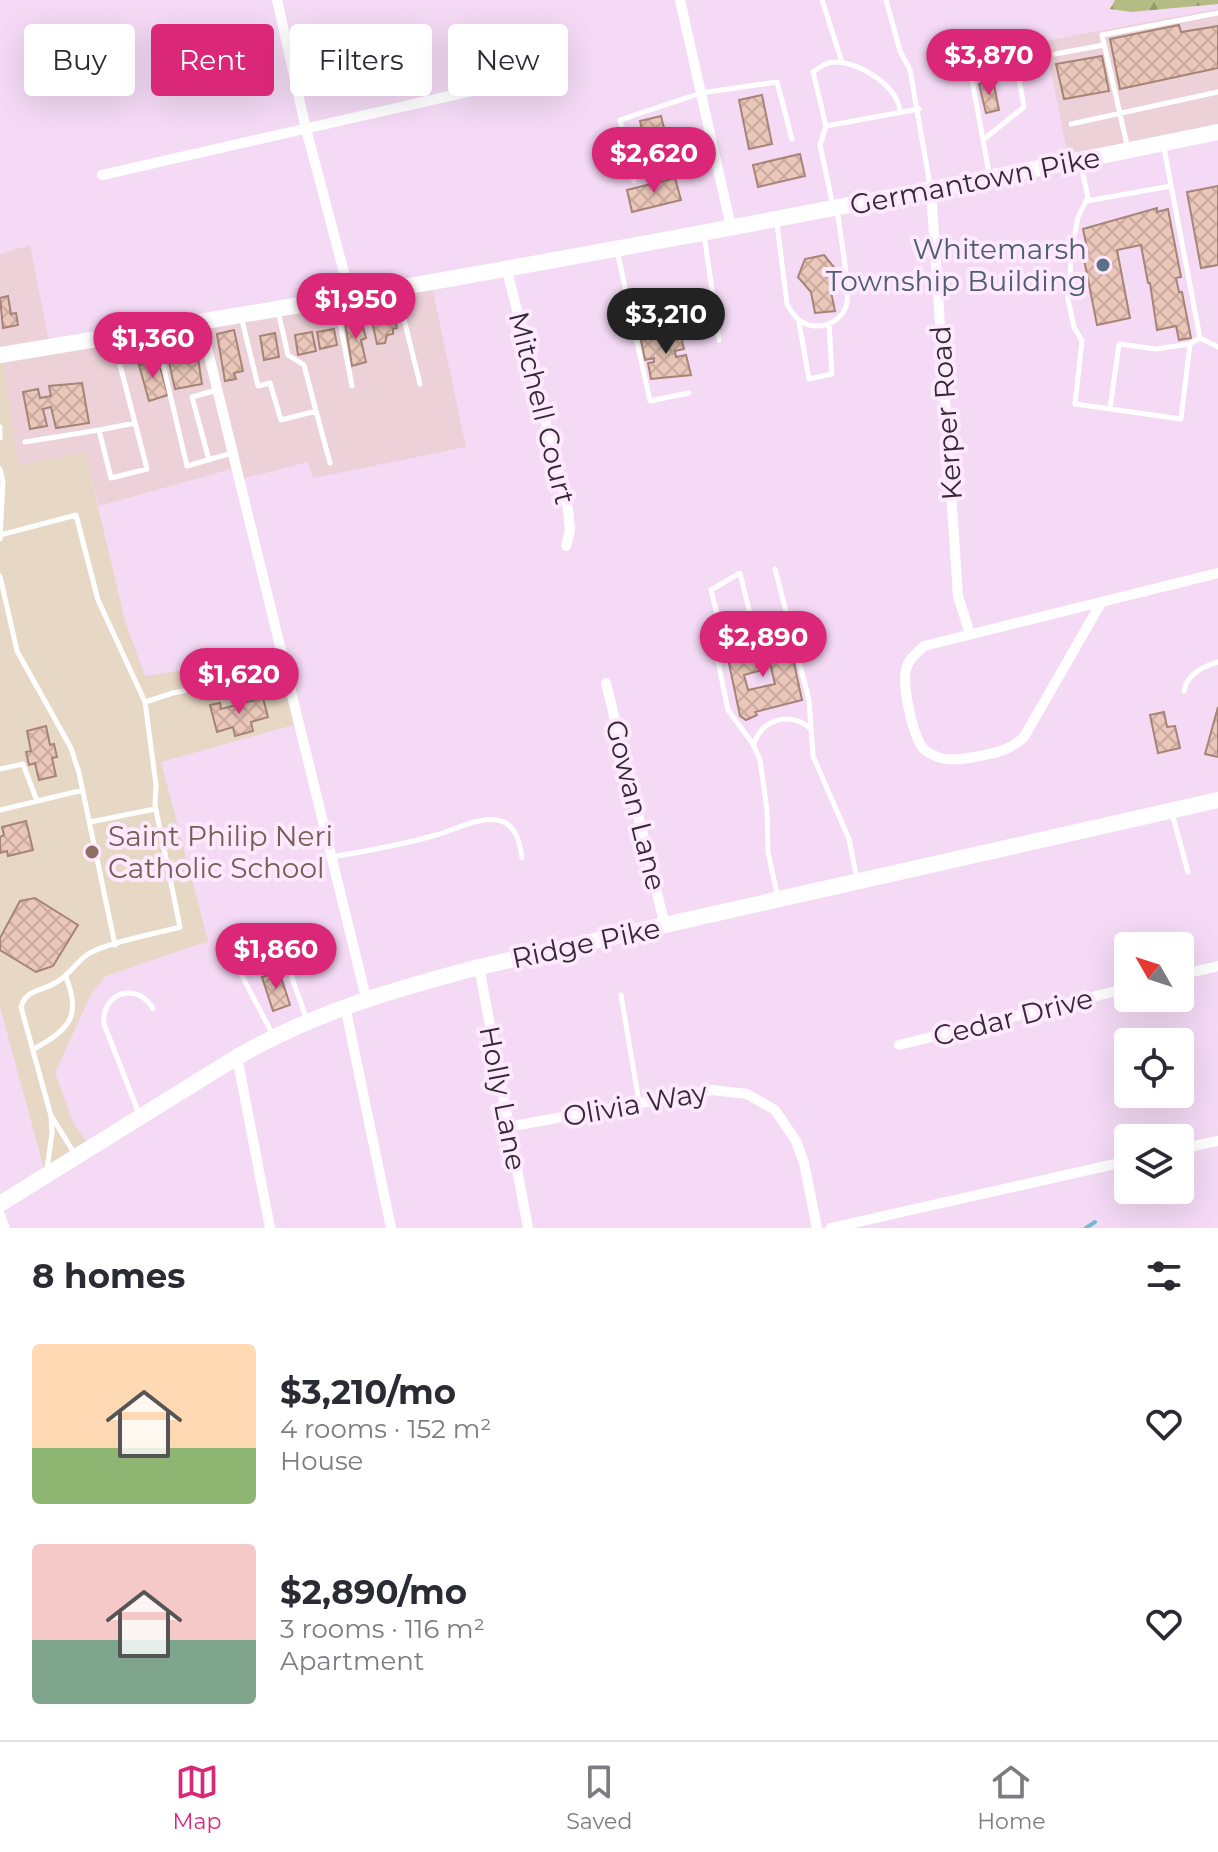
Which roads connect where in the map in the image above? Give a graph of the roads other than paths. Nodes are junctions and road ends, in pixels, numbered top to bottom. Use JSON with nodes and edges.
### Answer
{"nodes":[{"id":1,"x":277,"y":0,"type":"edge"},
{"id":2,"x":680,"y":0,"type":"edge"},
{"id":3,"x":822,"y":0,"type":"edge"},
{"id":4,"x":886,"y":0,"type":"edge"},
{"id":5,"x":1218,"y":13,"type":"edge"},
{"id":6,"x":1104,"y":45,"type":"junction"},
{"id":7,"x":1055,"y":54,"type":"dead end"},
{"id":8,"x":843,"y":63,"type":"junction"},
{"id":9,"x":1218,"y":92,"type":"edge"},
{"id":10,"x":701,"y":93,"type":"junction"},
{"id":11,"x":450,"y":96,"type":"edge"},
{"id":12,"x":919,"y":109,"type":"junction"},
{"id":13,"x":900,"y":112,"type":"junction"},
{"id":14,"x":1119,"y":114,"type":"junction"},
{"id":15,"x":1071,"y":124,"type":"dead end"},
{"id":16,"x":826,"y":126,"type":"junction"},
{"id":17,"x":306,"y":129,"type":"junction"},
{"id":18,"x":1218,"y":132,"type":"edge"},
{"id":19,"x":792,"y":139,"type":"dead end"},
{"id":20,"x":983,"y":140,"type":"junction"},
{"id":21,"x":1163,"y":143,"type":"junction"},
{"id":22,"x":1128,"y":150,"type":"junction"},
{"id":23,"x":1080,"y":160,"type":"junction"},
{"id":24,"x":102,"y":175,"type":"dead end"},
{"id":25,"x":990,"y":178,"type":"junction"},
{"id":26,"x":634,"y":181,"type":"dead end"},
{"id":27,"x":1171,"y":186,"type":"junction"},
{"id":28,"x":931,"y":190,"type":"junction"},
{"id":29,"x":1087,"y":201,"type":"junction"},
{"id":30,"x":837,"y":208,"type":"junction"},
{"id":31,"x":776,"y":219,"type":"junction"},
{"id":32,"x":731,"y":227,"type":"junction"},
{"id":33,"x":704,"y":233,"type":"junction"},
{"id":34,"x":617,"y":249,"type":"junction"},
{"id":35,"x":507,"y":271,"type":"junction"},
{"id":36,"x":396,"y":288,"type":"junction"},
{"id":37,"x":342,"y":296,"type":"junction"},
{"id":38,"x":671,"y":307,"type":"dead end"},
{"id":39,"x":277,"y":308,"type":"junction"},
{"id":40,"x":241,"y":315,"type":"junction"},
{"id":41,"x":631,"y":315,"type":"junction"},
{"id":42,"x":799,"y":321,"type":"junction"},
{"id":43,"x":201,"y":323,"type":"junction"},
{"id":44,"x":829,"y":324,"type":"junction"},
{"id":45,"x":155,"y":330,"type":"junction"},
{"id":46,"x":112,"y":337,"type":"junction"},
{"id":47,"x":1200,"y":338,"type":"junction"},
{"id":48,"x":719,"y":340,"type":"dead end"},
{"id":49,"x":1190,"y":344,"type":"junction"},
{"id":50,"x":1218,"y":347,"type":"edge"},
{"id":51,"x":0,"y":355,"type":"edge"},
{"id":52,"x":420,"y":384,"type":"dead end"},
{"id":53,"x":352,"y":386,"type":"dead end"},
{"id":54,"x":217,"y":390,"type":"junction"},
{"id":55,"x":689,"y":393,"type":"dead end"},
{"id":56,"x":1110,"y":409,"type":"junction"},
{"id":57,"x":316,"y":411,"type":"junction"},
{"id":58,"x":135,"y":423,"type":"junction"},
{"id":59,"x":0,"y":427,"type":"edge"},
{"id":60,"x":99,"y":430,"type":"junction"},
{"id":61,"x":0,"y":438,"type":"edge"},
{"id":62,"x":25,"y":442,"type":"dead end"},
{"id":63,"x":232,"y":453,"type":"junction"},
{"id":64,"x":209,"y":460,"type":"junction"},
{"id":65,"x":330,"y":463,"type":"dead end"},
{"id":66,"x":0,"y":469,"type":"edge"},
{"id":67,"x":0,"y":537,"type":"edge"},
{"id":68,"x":566,"y":546,"type":"dead end"},
{"id":69,"x":775,"y":569,"type":"dead end"},
{"id":70,"x":1218,"y":573,"type":"edge"},
{"id":71,"x":0,"y":576,"type":"edge"},
{"id":72,"x":1101,"y":603,"type":"junction"},
{"id":73,"x":754,"y":630,"type":"junction"},
{"id":74,"x":970,"y":634,"type":"junction"},
{"id":75,"x":793,"y":637,"type":"junction"},
{"id":76,"x":723,"y":639,"type":"junction"},
{"id":77,"x":1218,"y":662,"type":"edge"},
{"id":78,"x":285,"y":670,"type":"junction"},
{"id":79,"x":606,"y":683,"type":"dead end"},
{"id":80,"x":1184,"y":691,"type":"dead end"},
{"id":81,"x":145,"y":702,"type":"junction"},
{"id":82,"x":811,"y":728,"type":"junction"},
{"id":83,"x":753,"y":744,"type":"junction"},
{"id":84,"x":0,"y":769,"type":"edge"},
{"id":85,"x":83,"y":790,"type":"junction"},
{"id":86,"x":1218,"y":800,"type":"edge"},
{"id":87,"x":37,"y":801,"type":"junction"},
{"id":88,"x":1171,"y":808,"type":"junction"},
{"id":89,"x":156,"y":809,"type":"junction"},
{"id":90,"x":0,"y":810,"type":"edge"},
{"id":91,"x":90,"y":822,"type":"junction"},
{"id":92,"x":331,"y":858,"type":"junction"},
{"id":93,"x":522,"y":858,"type":"dead end"},
{"id":94,"x":1188,"y":872,"type":"dead end"},
{"id":95,"x":857,"y":880,"type":"junction"},
{"id":96,"x":779,"y":901,"type":"junction"},
{"id":97,"x":665,"y":926,"type":"junction"},
{"id":98,"x":115,"y":945,"type":"junction"},
{"id":99,"x":1218,"y":966,"type":"edge"},
{"id":100,"x":479,"y":967,"type":"junction"},
{"id":101,"x":1194,"y":972,"type":"edge"},
{"id":102,"x":66,"y":977,"type":"junction"},
{"id":103,"x":1114,"y":991,"type":"edge"},
{"id":104,"x":621,"y":995,"type":"dead end"},
{"id":105,"x":366,"y":998,"type":"junction"},
{"id":106,"x":345,"y":1006,"type":"junction"},
{"id":107,"x":153,"y":1009,"type":"dead end"},
{"id":108,"x":307,"y":1021,"type":"junction"},
{"id":109,"x":274,"y":1036,"type":"junction"},
{"id":110,"x":899,"y":1045,"type":"dead end"},
{"id":111,"x":34,"y":1049,"type":"junction"},
{"id":112,"x":237,"y":1057,"type":"junction"},
{"id":113,"x":639,"y":1103,"type":"junction"},
{"id":114,"x":51,"y":1116,"type":"junction"},
{"id":115,"x":141,"y":1118,"type":"junction"},
{"id":116,"x":507,"y":1127,"type":"junction"},
{"id":117,"x":1218,"y":1141,"type":"edge"},
{"id":118,"x":1194,"y":1146,"type":"edge"},
{"id":119,"x":76,"y":1158,"type":"junction"},
{"id":120,"x":1114,"y":1164,"type":"edge"},
{"id":121,"x":46,"y":1176,"type":"junction"},
{"id":122,"x":0,"y":1204,"type":"edge"},
{"id":123,"x":0,"y":1215,"type":"edge"},
{"id":124,"x":5,"y":1228,"type":"edge"},
{"id":125,"x":270,"y":1228,"type":"edge"},
{"id":126,"x":391,"y":1228,"type":"edge"},
{"id":127,"x":528,"y":1228,"type":"edge"},
{"id":128,"x":817,"y":1228,"type":"edge"},
{"id":129,"x":831,"y":1228,"type":"edge"}],
"edges":[{"from":1,"to":17,"type":"street"},
{"from":2,"to":10,"type":"street"},
{"from":3,"to":8,"type":"lane"},
{"from":4,"to":12,"type":"lane"},
{"from":5,"to":6,"type":"lane"},
{"from":6,"to":7,"type":"lane"},
{"from":6,"to":14,"type":"lane"},
{"from":8,"to":13,"type":"lane"},
{"from":8,"to":16,"type":"lane"},
{"from":9,"to":14,"type":"lane"},
{"from":10,"to":19,"type":"lane"},
{"from":10,"to":26,"type":"lane"},
{"from":10,"to":32,"type":"street"},
{"from":11,"to":17,"type":"street"},
{"from":12,"to":13,"type":"lane"},
{"from":12,"to":28,"type":"lane"},
{"from":13,"to":16,"type":"lane"},
{"from":14,"to":15,"type":"lane"},
{"from":14,"to":22,"type":"lane"},
{"from":16,"to":30,"type":"lane"},
{"from":17,"to":24,"type":"street"},
{"from":17,"to":37,"type":"street"},
{"from":18,"to":21,"type":"main road","name":"Germantown Pike"},
{"from":20,"to":20,"type":"lane"},
{"from":20,"to":25,"type":"lane"},
{"from":21,"to":22,"type":"main road","name":"Germantown Pike"},
{"from":21,"to":27,"type":"lane"},
{"from":22,"to":23,"type":"main road","name":"Germantown Pike"},
{"from":23,"to":25,"type":"main road","name":"Germantown Pike"},
{"from":23,"to":29,"type":"lane"},
{"from":25,"to":28,"type":"main road","name":"Germantown Pike"},
{"from":27,"to":29,"type":"lane"},
{"from":27,"to":47,"type":"lane"},
{"from":28,"to":30,"type":"main road","name":"Germantown Pike"},
{"from":28,"to":74,"type":"street","name":"Kerper Road"},
{"from":29,"to":56,"type":"lane"},
{"from":30,"to":31,"type":"main road","name":"Germantown Pike"},
{"from":30,"to":44,"type":"lane"},
{"from":31,"to":32,"type":"main road","name":"Germantown Pike"},
{"from":31,"to":42,"type":"lane"},
{"from":32,"to":33,"type":"main road","name":"Germantown Pike"},
{"from":33,"to":34,"type":"main road","name":"Germantown Pike"},
{"from":33,"to":48,"type":"lane"},
{"from":34,"to":35,"type":"main road","name":"Germantown Pike"},
{"from":34,"to":41,"type":"lane"},
{"from":35,"to":36,"type":"main road","name":"Germantown Pike"},
{"from":35,"to":68,"type":"street","name":"Mitchell Court"},
{"from":36,"to":37,"type":"main road","name":"Germantown Pike"},
{"from":36,"to":52,"type":"lane"},
{"from":37,"to":39,"type":"main road","name":"Germantown Pike"},
{"from":37,"to":53,"type":"lane"},
{"from":38,"to":41,"type":"lane"},
{"from":39,"to":40,"type":"main road","name":"Germantown Pike"},
{"from":39,"to":57,"type":"lane"},
{"from":40,"to":43,"type":"main road","name":"Germantown Pike"},
{"from":40,"to":57,"type":"lane"},
{"from":41,"to":55,"type":"lane"},
{"from":42,"to":44,"type":"lane"},
{"from":42,"to":44,"type":"lane"},
{"from":43,"to":45,"type":"main road","name":"Germantown Pike"},
{"from":43,"to":54,"type":"street"},
{"from":45,"to":46,"type":"main road","name":"Germantown Pike"},
{"from":45,"to":64,"type":"lane"},
{"from":46,"to":51,"type":"main road","name":"Germantown Pike"},
{"from":46,"to":58,"type":"lane"},
{"from":47,"to":49,"type":"lane"},
{"from":47,"to":50,"type":"lane"},
{"from":49,"to":56,"type":"lane"},
{"from":49,"to":56,"type":"lane"},
{"from":54,"to":63,"type":"street"},
{"from":54,"to":64,"type":"lane"},
{"from":57,"to":65,"type":"lane"},
{"from":58,"to":60,"type":"lane"},
{"from":58,"to":60,"type":"lane"},
{"from":59,"to":61,"type":"lane"},
{"from":60,"to":62,"type":"lane"},
{"from":63,"to":64,"type":"lane"},
{"from":63,"to":78,"type":"street"},
{"from":66,"to":67,"type":"lane"},
{"from":67,"to":81,"type":"lane"},
{"from":69,"to":75,"type":"lane"},
{"from":70,"to":72,"type":"street"},
{"from":71,"to":85,"type":"lane"},
{"from":72,"to":74,"type":"street"},
{"from":72,"to":74,"type":"street"},
{"from":73,"to":75,"type":"lane"},
{"from":73,"to":76,"type":"lane"},
{"from":73,"to":76,"type":"lane"},
{"from":75,"to":82,"type":"lane"},
{"from":76,"to":83,"type":"lane"},
{"from":77,"to":80,"type":"lane"},
{"from":78,"to":81,"type":"lane"},
{"from":78,"to":92,"type":"street"},
{"from":79,"to":97,"type":"street","name":"Gowan Lane"},
{"from":81,"to":89,"type":"lane"},
{"from":82,"to":83,"type":"lane"},
{"from":82,"to":95,"type":"lane"},
{"from":83,"to":96,"type":"lane"},
{"from":84,"to":87,"type":"lane"},
{"from":85,"to":87,"type":"lane"},
{"from":85,"to":91,"type":"lane"},
{"from":86,"to":88,"type":"main road","name":"Ridge Pike"},
{"from":87,"to":90,"type":"lane"},
{"from":88,"to":94,"type":"lane"},
{"from":88,"to":95,"type":"main road","name":"Ridge Pike"},
{"from":89,"to":91,"type":"lane"},
{"from":89,"to":98,"type":"lane"},
{"from":91,"to":98,"type":"lane"},
{"from":92,"to":93,"type":"lane"},
{"from":92,"to":105,"type":"street"},
{"from":95,"to":96,"type":"main road","name":"Ridge Pike"},
{"from":96,"to":97,"type":"main road","name":"Ridge Pike"},
{"from":97,"to":100,"type":"main road","name":"Ridge Pike"},
{"from":98,"to":102,"type":"lane"},
{"from":99,"to":101,"type":"street"},
{"from":100,"to":105,"type":"main road","name":"Ridge Pike"},
{"from":100,"to":116,"type":"street","name":"Holly Lane"},
{"from":102,"to":111,"type":"lane"},
{"from":102,"to":111,"type":"lane"},
{"from":103,"to":110,"type":"street","name":"Cedar Drive"},
{"from":104,"to":113,"type":"lane"},
{"from":105,"to":106,"type":"main road","name":"Ridge Pike"},
{"from":106,"to":108,"type":"main road","name":"Ridge Pike"},
{"from":106,"to":126,"type":"street"},
{"from":107,"to":115,"type":"lane"},
{"from":108,"to":109,"type":"main road","name":"Ridge Pike"},
{"from":108,"to":109,"type":"lane"},
{"from":109,"to":112,"type":"main road","name":"Ridge Pike"},
{"from":111,"to":114,"type":"lane"},
{"from":112,"to":115,"type":"main road","name":"Ridge Pike"},
{"from":112,"to":125,"type":"street"},
{"from":113,"to":116,"type":"street","name":"Olivia Way"},
{"from":113,"to":128,"type":"street","name":"Olivia Way"},
{"from":114,"to":119,"type":"lane"},
{"from":114,"to":121,"type":"lane"},
{"from":115,"to":119,"type":"main road","name":"Ridge Pike"},
{"from":116,"to":127,"type":"street","name":"Holly Lane"},
{"from":117,"to":118,"type":"street"},
{"from":119,"to":121,"type":"main road","name":"Ridge Pike"},
{"from":120,"to":129,"type":"street"},
{"from":121,"to":122,"type":"main road","name":"Ridge Pike"},
{"from":123,"to":124,"type":"street"}]}
